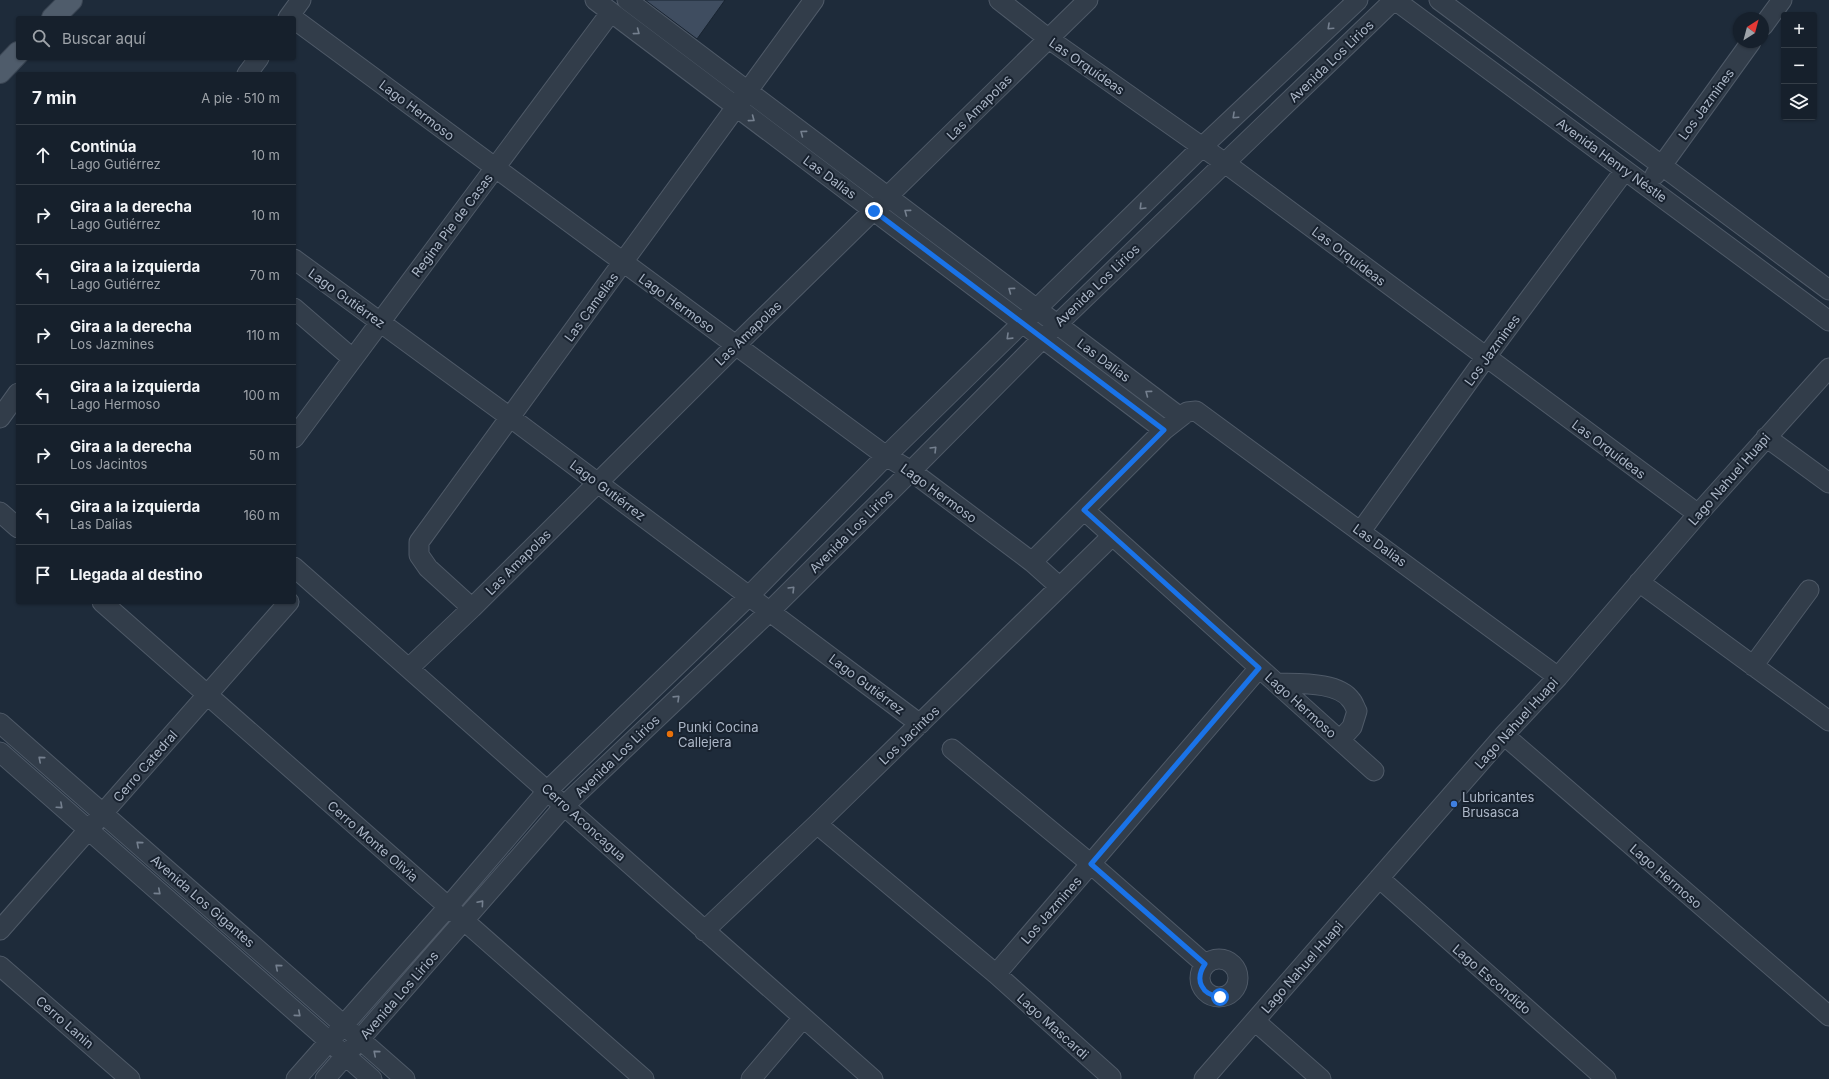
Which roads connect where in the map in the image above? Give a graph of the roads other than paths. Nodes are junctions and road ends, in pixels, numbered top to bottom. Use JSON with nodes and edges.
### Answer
{"nodes":[{"id":1,"x":71,"y":0,"type":"edge"},
{"id":2,"x":301,"y":0,"type":"edge"},
{"id":3,"x":594,"y":0,"type":"edge"},
{"id":4,"x":626,"y":0,"type":"edge"},
{"id":5,"x":814,"y":0,"type":"edge"},
{"id":6,"x":998,"y":0,"type":"edge"},
{"id":7,"x":1088,"y":0,"type":"edge"},
{"id":8,"x":1358,"y":0,"type":"edge"},
{"id":9,"x":1395,"y":0,"type":"edge"},
{"id":10,"x":1439,"y":0,"type":"edge"},
{"id":11,"x":1782,"y":0,"type":"edge"},
{"id":12,"x":611,"y":12,"type":"junction"},
{"id":13,"x":55,"y":16,"type":"edge"},
{"id":14,"x":292,"y":16,"type":"edge"},
{"id":15,"x":1769,"y":18,"type":"edge"},
{"id":16,"x":296,"y":22,"type":"edge"},
{"id":17,"x":1048,"y":39,"type":"junction"},
{"id":18,"x":1747,"y":48,"type":"edge"},
{"id":19,"x":258,"y":60,"type":"edge"},
{"id":20,"x":248,"y":72,"type":"edge"},
{"id":21,"x":747,"y":91,"type":"junction"},
{"id":22,"x":736,"y":107,"type":"junction"},
{"id":23,"x":1202,"y":147,"type":"junction"},
{"id":24,"x":1224,"y":163,"type":"junction"},
{"id":25,"x":1662,"y":166,"type":"junction"},
{"id":26,"x":495,"y":168,"type":"junction"},
{"id":27,"x":1625,"y":170,"type":"junction"},
{"id":28,"x":1647,"y":186,"type":"junction"},
{"id":29,"x":888,"y":197,"type":"junction"},
{"id":30,"x":874,"y":211,"type":"junction"},
{"id":31,"x":296,"y":260,"type":"edge"},
{"id":32,"x":623,"y":263,"type":"junction"},
{"id":33,"x":1829,"y":290,"type":"edge"},
{"id":34,"x":296,"y":310,"type":"edge"},
{"id":35,"x":1038,"y":310,"type":"junction"},
{"id":36,"x":1829,"y":321,"type":"edge"},
{"id":37,"x":380,"y":322,"type":"junction"},
{"id":38,"x":1024,"y":323,"type":"junction"},
{"id":39,"x":1057,"y":324,"type":"junction"},
{"id":40,"x":1043,"y":338,"type":"junction"},
{"id":41,"x":735,"y":346,"type":"junction"},
{"id":42,"x":1486,"y":357,"type":"junction"},
{"id":43,"x":353,"y":359,"type":"junction"},
{"id":44,"x":1829,"y":368,"type":"edge"},
{"id":45,"x":16,"y":396,"type":"edge"},
{"id":46,"x":1180,"y":417,"type":"junction"},
{"id":47,"x":0,"y":418,"type":"edge"},
{"id":48,"x":511,"y":418,"type":"junction"},
{"id":49,"x":1164,"y":430,"type":"junction"},
{"id":50,"x":296,"y":435,"type":"edge"},
{"id":51,"x":1766,"y":437,"type":"junction"},
{"id":52,"x":886,"y":456,"type":"junction"},
{"id":53,"x":912,"y":471,"type":"junction"},
{"id":54,"x":597,"y":482,"type":"junction"},
{"id":55,"x":1829,"y":483,"type":"edge"},
{"id":56,"x":1084,"y":510,"type":"junction"},
{"id":57,"x":0,"y":512,"type":"edge"},
{"id":58,"x":1698,"y":514,"type":"junction"},
{"id":59,"x":16,"y":526,"type":"edge"},
{"id":60,"x":1361,"y":531,"type":"junction"},
{"id":61,"x":1112,"y":536,"type":"junction"},
{"id":62,"x":1032,"y":562,"type":"junction"},
{"id":63,"x":296,"y":569,"type":"edge"},
{"id":64,"x":309,"y":580,"type":"junction"},
{"id":65,"x":1639,"y":582,"type":"junction"},
{"id":66,"x":1060,"y":587,"type":"junction"},
{"id":67,"x":1809,"y":590,"type":"dead end"},
{"id":68,"x":296,"y":594,"type":"edge"},
{"id":69,"x":749,"y":596,"type":"junction"},
{"id":70,"x":104,"y":604,"type":"edge"},
{"id":71,"x":287,"y":604,"type":"edge"},
{"id":72,"x":472,"y":608,"type":"junction"},
{"id":73,"x":770,"y":611,"type":"junction"},
{"id":74,"x":1753,"y":666,"type":"junction"},
{"id":75,"x":409,"y":668,"type":"junction"},
{"id":76,"x":1259,"y":668,"type":"junction"},
{"id":77,"x":1558,"y":677,"type":"junction"},
{"id":78,"x":1276,"y":683,"type":"junction"},
{"id":79,"x":208,"y":695,"type":"junction"},
{"id":80,"x":1829,"y":721,"type":"edge"},
{"id":81,"x":0,"y":723,"type":"edge"},
{"id":82,"x":920,"y":724,"type":"junction"},
{"id":83,"x":1504,"y":736,"type":"junction"},
{"id":84,"x":1340,"y":740,"type":"junction"},
{"id":85,"x":952,"y":749,"type":"dead end"},
{"id":86,"x":0,"y":752,"type":"edge"},
{"id":87,"x":1374,"y":771,"type":"dead end"},
{"id":88,"x":548,"y":790,"type":"junction"},
{"id":89,"x":565,"y":805,"type":"junction"},
{"id":90,"x":104,"y":814,"type":"junction"},
{"id":91,"x":817,"y":824,"type":"junction"},
{"id":92,"x":88,"y":831,"type":"junction"},
{"id":93,"x":1091,"y":864,"type":"junction"},
{"id":94,"x":1379,"y":878,"type":"junction"},
{"id":95,"x":448,"y":907,"type":"junction"},
{"id":96,"x":464,"y":921,"type":"junction"},
{"id":97,"x":0,"y":930,"type":"edge"},
{"id":98,"x":704,"y":931,"type":"junction"},
{"id":99,"x":1205,"y":964,"type":"dead end"},
{"id":100,"x":0,"y":966,"type":"edge"},
{"id":101,"x":996,"y":974,"type":"junction"},
{"id":102,"x":1829,"y":1016,"type":"edge"},
{"id":103,"x":803,"y":1018,"type":"junction"},
{"id":104,"x":1255,"y":1021,"type":"junction"},
{"id":105,"x":344,"y":1025,"type":"junction"},
{"id":106,"x":360,"y":1040,"type":"junction"},
{"id":107,"x":329,"y":1041,"type":"junction"},
{"id":108,"x":346,"y":1056,"type":"junction"},
{"id":109,"x":1111,"y":1077,"type":"dead end"},
{"id":110,"x":130,"y":1079,"type":"edge"},
{"id":111,"x":296,"y":1079,"type":"edge"},
{"id":112,"x":325,"y":1079,"type":"edge"},
{"id":113,"x":372,"y":1079,"type":"edge"},
{"id":114,"x":405,"y":1079,"type":"edge"},
{"id":115,"x":644,"y":1079,"type":"edge"},
{"id":116,"x":751,"y":1079,"type":"edge"},
{"id":117,"x":873,"y":1079,"type":"edge"},
{"id":118,"x":1204,"y":1079,"type":"edge"},
{"id":119,"x":1322,"y":1079,"type":"edge"},
{"id":120,"x":1606,"y":1079,"type":"edge"}],
"edges":[{"from":1,"to":13,"type":"main road"},
{"from":2,"to":14,"type":"street"},
{"from":3,"to":12,"type":"street","name":"Las Dalias"},
{"from":4,"to":21,"type":"street","name":"Las Dalias"},
{"from":5,"to":21,"type":"street","name":"Las Camelias"},
{"from":6,"to":17,"type":"street","name":"Las Orquídeas"},
{"from":7,"to":17,"type":"street","name":"Las Amapolas"},
{"from":8,"to":23,"type":"street","name":"Avenida Los Lirios","one_way":true},
{"from":9,"to":24,"type":"street","name":"Avenida Los Lirios"},
{"from":9,"to":27,"type":"street","name":"Avenida Henry Néstle"},
{"from":10,"to":25,"type":"street","name":"Avenida Henry Néstle"},
{"from":11,"to":15,"type":"street"},
{"from":12,"to":22,"type":"street","name":"Las Dalias","one_way":true},
{"from":12,"to":26,"type":"street","name":"Regina Pie de Casas"},
{"from":16,"to":26,"type":"street","name":"Lago Hermoso"},
{"from":17,"to":23,"type":"street","name":"Las Orquídeas"},
{"from":17,"to":29,"type":"street","name":"Las Amapolas"},
{"from":18,"to":25,"type":"street","name":"Los Jazmines"},
{"from":19,"to":20,"type":"street"},
{"from":21,"to":22,"type":"street","name":"Las Camelias"},
{"from":29,"to":21,"type":"street","name":"Las Dalias","one_way":true},
{"from":22,"to":30,"type":"street","name":"Las Dalias","one_way":true},
{"from":22,"to":32,"type":"street","name":"Las Camelias"},
{"from":23,"to":24,"type":"street","name":"Las Orquídeas"},
{"from":23,"to":35,"type":"street","name":"Avenida Los Lirios","one_way":true},
{"from":24,"to":39,"type":"street","name":"Avenida Los Lirios"},
{"from":24,"to":42,"type":"street","name":"Las Orquídeas"},
{"from":25,"to":28,"type":"street","name":"Los Jazmines"},
{"from":25,"to":33,"type":"street","name":"Avenida Henry Néstle"},
{"from":26,"to":32,"type":"street","name":"Lago Hermoso"},
{"from":26,"to":37,"type":"street","name":"Regina Pie de Casas"},
{"from":27,"to":28,"type":"street","name":"Avenida Henry Néstle"},
{"from":27,"to":42,"type":"street","name":"Los Jazmines"},
{"from":28,"to":36,"type":"street","name":"Avenida Henry Néstle"},
{"from":29,"to":30,"type":"street","name":"Las Amapolas"},
{"from":35,"to":29,"type":"street","name":"Las Dalias","one_way":true},
{"from":30,"to":38,"type":"street","name":"Las Dalias"},
{"from":30,"to":41,"type":"street","name":"Las Amapolas"},
{"from":31,"to":37,"type":"street","name":"Lago Gutiérrez"},
{"from":32,"to":41,"type":"street","name":"Lago Hermoso"},
{"from":32,"to":48,"type":"street","name":"Las Camelias"},
{"from":34,"to":43,"type":"street"},
{"from":35,"to":38,"type":"street","name":"Avenida Los Lirios"},
{"from":35,"to":39,"type":"street","name":"Las Dalias"},
{"from":37,"to":43,"type":"street","name":"Regina Pie de Casas"},
{"from":37,"to":48,"type":"street","name":"Lago Gutiérrez"},
{"from":38,"to":40,"type":"street","name":"Las Dalias"},
{"from":38,"to":52,"type":"street","name":"Avenida Los Lirios","one_way":true},
{"from":39,"to":40,"type":"street","name":"Avenida Los Lirios"},
{"from":46,"to":39,"type":"street","name":"Las Dalias","one_way":true},
{"from":40,"to":49,"type":"street","name":"Las Dalias"},
{"from":53,"to":40,"type":"street","name":"Avenida Los Lirios","one_way":true},
{"from":41,"to":52,"type":"street","name":"Lago Hermoso"},
{"from":41,"to":54,"type":"street","name":"Las Amapolas"},
{"from":42,"to":58,"type":"street","name":"Las Orquídeas"},
{"from":42,"to":60,"type":"street","name":"Los Jazmines"},
{"from":43,"to":50,"type":"street","name":"Regina Pie de Casas"},
{"from":44,"to":51,"type":"street","name":"Lago Nahuel Huapi"},
{"from":45,"to":47,"type":"street"},
{"from":46,"to":49,"type":"street","name":"Las Dalias"},
{"from":46,"to":60,"type":"street","name":"Las Dalias"},
{"from":48,"to":54,"type":"street","name":"Lago Gutiérrez"},
{"from":48,"to":72,"type":"street","name":"Las Camelias"},
{"from":49,"to":56,"type":"street"},
{"from":51,"to":55,"type":"street"},
{"from":51,"to":58,"type":"street","name":"Lago Nahuel Huapi"},
{"from":52,"to":53,"type":"street","name":"Lago Hermoso"},
{"from":52,"to":69,"type":"street","name":"Avenida Los Lirios"},
{"from":53,"to":62,"type":"street","name":"Lago Hermoso"},
{"from":73,"to":53,"type":"street","name":"Avenida Los Lirios","one_way":true},
{"from":54,"to":69,"type":"street","name":"Lago Gutiérrez"},
{"from":54,"to":72,"type":"street","name":"Las Amapolas"},
{"from":56,"to":61,"type":"street","name":"Lago Hermoso"},
{"from":56,"to":62,"type":"street"},
{"from":57,"to":59,"type":"street"},
{"from":58,"to":65,"type":"street","name":"Lago Nahuel Huapi"},
{"from":60,"to":77,"type":"street","name":"Las Dalias"},
{"from":61,"to":66,"type":"street","name":"Los Jacintos"},
{"from":61,"to":76,"type":"street","name":"Lago Hermoso"},
{"from":62,"to":66,"type":"street","name":"Lago Hermoso"},
{"from":63,"to":64,"type":"street","name":"Cerro Aconcagua"},
{"from":64,"to":68,"type":"street"},
{"from":64,"to":75,"type":"street","name":"Cerro Aconcagua"},
{"from":65,"to":74,"type":"street"},
{"from":65,"to":77,"type":"street","name":"Lago Nahuel Huapi"},
{"from":66,"to":82,"type":"street","name":"Los Jacintos"},
{"from":67,"to":74,"type":"street"},
{"from":69,"to":73,"type":"street","name":"Lago Gutiérrez"},
{"from":69,"to":88,"type":"street","name":"Avenida Los Lirios"},
{"from":70,"to":79,"type":"street","name":"Cerro Monte Olivia"},
{"from":71,"to":79,"type":"street","name":"Cerro Catedral"},
{"from":72,"to":75,"type":"street","name":"Las Amapolas"},
{"from":73,"to":82,"type":"street","name":"Lago Gutiérrez"},
{"from":89,"to":73,"type":"street","name":"Avenida Los Lirios","one_way":true},
{"from":74,"to":80,"type":"street"},
{"from":75,"to":88,"type":"street","name":"Cerro Aconcagua"},
{"from":76,"to":78,"type":"street","name":"Lago Hermoso"},
{"from":76,"to":93,"type":"street","name":"Los Jazmines"},
{"from":77,"to":83,"type":"street","name":"Lago Nahuel Huapi"},
{"from":78,"to":84,"type":"street","name":"Lago Hermoso"},
{"from":78,"to":84,"type":"street"},
{"from":79,"to":90,"type":"street","name":"Cerro Catedral"},
{"from":79,"to":95,"type":"street","name":"Cerro Monte Olivia"},
{"from":90,"to":81,"type":"street","name":"Avenida Los Gigantes","one_way":true},
{"from":82,"to":91,"type":"street","name":"Los Jacintos"},
{"from":83,"to":94,"type":"street","name":"Lago Nahuel Huapi"},
{"from":83,"to":102,"type":"street","name":"Lago Hermoso"},
{"from":84,"to":87,"type":"street","name":"Lago Hermoso"},
{"from":85,"to":93,"type":"street"},
{"from":86,"to":92,"type":"street","name":"Avenida Los Gigantes","one_way":true},
{"from":88,"to":89,"type":"street","name":"Cerro Aconcagua"},
{"from":88,"to":95,"type":"street","name":"Avenida Los Lirios"},
{"from":96,"to":89,"type":"street","name":"Avenida Los Lirios","one_way":true},
{"from":89,"to":98,"type":"street","name":"Cerro Aconcagua"},
{"from":90,"to":92,"type":"street","name":"Cerro Catedral"},
{"from":105,"to":90,"type":"street","name":"Avenida Los Gigantes","one_way":true},
{"from":91,"to":98,"type":"street","name":"Los Jacintos"},
{"from":91,"to":101,"type":"street"},
{"from":92,"to":97,"type":"street","name":"Cerro Catedral"},
{"from":92,"to":107,"type":"street","name":"Avenida Los Gigantes","one_way":true},
{"from":93,"to":99,"type":"street"},
{"from":93,"to":101,"type":"street","name":"Los Jazmines"},
{"from":94,"to":104,"type":"street","name":"Lago Nahuel Huapi"},
{"from":94,"to":120,"type":"street","name":"Lago Escondido"},
{"from":95,"to":96,"type":"street","name":"Cerro Monte Olivia"},
{"from":95,"to":105,"type":"street","name":"Avenida Los Lirios"},
{"from":96,"to":106,"type":"street","name":"Avenida Los Lirios"},
{"from":96,"to":115,"type":"street","name":"Cerro Monte Olivia"},
{"from":98,"to":103,"type":"street","name":"Cerro Aconcagua"},
{"from":100,"to":110,"type":"street","name":"Cerro Lanin"},
{"from":101,"to":109,"type":"street","name":"Lago Mascardi"},
{"from":103,"to":116,"type":"street"},
{"from":103,"to":117,"type":"street","name":"Cerro Aconcagua"},
{"from":104,"to":118,"type":"street","name":"Lago Nahuel Huapi"},
{"from":104,"to":119,"type":"street"},
{"from":105,"to":106,"type":"street","name":"Avenida Los Gigantes"},
{"from":105,"to":107,"type":"street","name":"Avenida Los Lirios"},
{"from":106,"to":108,"type":"street","name":"Avenida Los Lirios"},
{"from":114,"to":106,"type":"street","name":"Avenida Los Gigantes","one_way":true},
{"from":107,"to":108,"type":"street","name":"Avenida Los Gigantes"},
{"from":107,"to":111,"type":"street","name":"Avenida Los Lirios"},
{"from":108,"to":112,"type":"street","name":"Avenida Los Lirios"},
{"from":108,"to":113,"type":"street","name":"Avenida Los Gigantes"}]}
